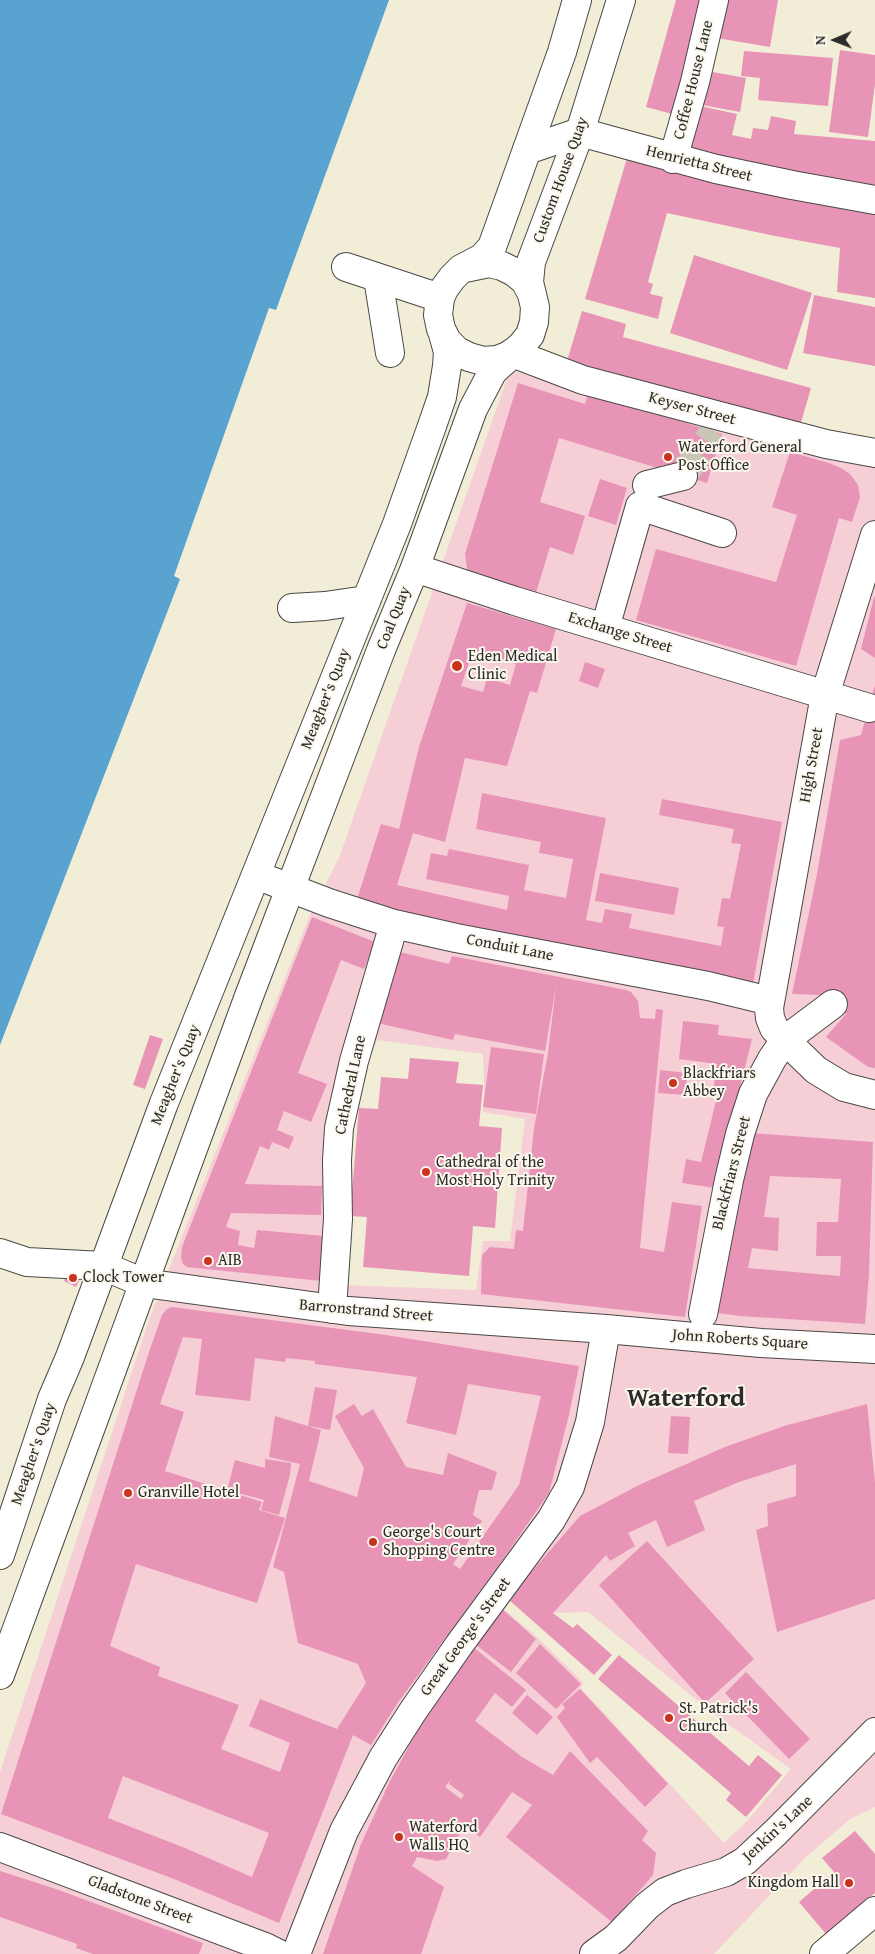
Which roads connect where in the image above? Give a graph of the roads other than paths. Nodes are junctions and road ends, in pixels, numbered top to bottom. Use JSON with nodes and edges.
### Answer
{"nodes":[{"id":1,"x":577,"y":0,"type":"edge"},
{"id":2,"x":621,"y":0,"type":"edge"},
{"id":3,"x":714,"y":0,"type":"edge"},
{"id":4,"x":580,"y":132,"type":"junction"},
{"id":5,"x":527,"y":150,"type":"junction"},
{"id":6,"x":674,"y":159,"type":"junction"},
{"id":7,"x":875,"y":200,"type":"edge"},
{"id":8,"x":346,"y":267,"type":"dead end"},
{"id":9,"x":461,"y":269,"type":"junction"},
{"id":10,"x":378,"y":278,"type":"junction"},
{"id":11,"x":532,"y":294,"type":"junction"},
{"id":12,"x":440,"y":298,"type":"junction"},
{"id":13,"x":442,"y":331,"type":"junction"},
{"id":14,"x":390,"y":353,"type":"dead end"},
{"id":15,"x":511,"y":354,"type":"junction"},
{"id":16,"x":875,"y":453,"type":"edge"},
{"id":17,"x":684,"y":476,"type":"tunnel mouth"},
{"id":18,"x":646,"y":485,"type":"dead end"},
{"id":19,"x":722,"y":533,"type":"dead end"},
{"id":20,"x":875,"y":534,"type":"edge"},
{"id":21,"x":415,"y":568,"type":"junction"},
{"id":22,"x":366,"y":600,"type":"junction"},
{"id":23,"x":292,"y":608,"type":"dead end"},
{"id":24,"x":605,"y":628,"type":"junction"},
{"id":25,"x":825,"y":695,"type":"junction"},
{"id":26,"x":868,"y":708,"type":"dead end"},
{"id":27,"x":256,"y":875,"type":"junction"},
{"id":28,"x":290,"y":888,"type":"junction"},
{"id":29,"x":394,"y":924,"type":"junction"},
{"id":30,"x":770,"y":1001,"type":"junction"},
{"id":31,"x":833,"y":1004,"type":"dead end"},
{"id":32,"x":785,"y":1040,"type":"junction"},
{"id":33,"x":875,"y":1095,"type":"edge"},
{"id":34,"x":0,"y":1253,"type":"edge"},
{"id":35,"x":103,"y":1266,"type":"junction"},
{"id":36,"x":144,"y":1283,"type":"junction"},
{"id":37,"x":332,"y":1309,"type":"junction"},
{"id":38,"x":703,"y":1314,"type":"dead end"},
{"id":39,"x":597,"y":1328,"type":"junction"},
{"id":40,"x":875,"y":1349,"type":"edge"},
{"id":41,"x":0,"y":1555,"type":"edge"},
{"id":42,"x":0,"y":1675,"type":"edge"},
{"id":43,"x":875,"y":1732,"type":"edge"},
{"id":44,"x":0,"y":1847,"type":"edge"},
{"id":45,"x":875,"y":1911,"type":"edge"},
{"id":46,"x":279,"y":1954,"type":"edge"},
{"id":47,"x":296,"y":1954,"type":"edge"},
{"id":48,"x":594,"y":1954,"type":"edge"},
{"id":49,"x":824,"y":1954,"type":"edge"}],
"edges":[{"from":1,"to":5,"type":"street"},
{"from":2,"to":4,"type":"street","name":"Custom House Quay"},
{"from":3,"to":6,"type":"street","name":"Coffee House Lane"},
{"from":4,"to":5,"type":"street"},
{"from":4,"to":6,"type":"street","name":"Henrietta Street"},
{"from":4,"to":11,"type":"street","name":"Custom House Quay"},
{"from":5,"to":9,"type":"street"},
{"from":6,"to":7,"type":"street","name":"Henrietta Street"},
{"from":8,"to":10,"type":"street"},
{"from":9,"to":11,"type":"street"},
{"from":9,"to":12,"type":"street"},
{"from":10,"to":12,"type":"street"},
{"from":10,"to":13,"type":"street"},
{"from":10,"to":14,"type":"street"},
{"from":11,"to":15,"type":"street","name":"Custom House Quay"},
{"from":12,"to":13,"type":"street"},
{"from":13,"to":15,"type":"street"},
{"from":13,"to":22,"type":"street","name":"Coal Quay"},
{"from":15,"to":16,"type":"street","name":"Keyser Street"},
{"from":15,"to":21,"type":"street","name":"Coal Quay"},
{"from":17,"to":18,"type":"street"},
{"from":19,"to":24,"type":"street"},
{"from":20,"to":25,"type":"street","name":"High Street"},
{"from":21,"to":24,"type":"street","name":"Exchange Street"},
{"from":21,"to":28,"type":"street","name":"Coal Quay"},
{"from":22,"to":23,"type":"street"},
{"from":22,"to":27,"type":"street","name":"Meagher's Quay"},
{"from":24,"to":25,"type":"street","name":"Exchange Street"},
{"from":25,"to":26,"type":"street","name":"Exchange Street"},
{"from":25,"to":30,"type":"street","name":"High Street"},
{"from":27,"to":28,"type":"street","name":"Conduit Lane"},
{"from":27,"to":35,"type":"street","name":"Meagher's Quay"},
{"from":28,"to":29,"type":"street","name":"Conduit Lane"},
{"from":28,"to":36,"type":"street"},
{"from":29,"to":30,"type":"street","name":"Conduit Lane"},
{"from":29,"to":37,"type":"street","name":"Cathedral Lane"},
{"from":30,"to":32,"type":"street","name":"High Street"},
{"from":31,"to":32,"type":"street"},
{"from":32,"to":33,"type":"street","name":"High Street"},
{"from":32,"to":38,"type":"street","name":"Blackfriars Street"},
{"from":34,"to":35,"type":"street","name":"Barronstrand Street"},
{"from":35,"to":36,"type":"street","name":"Barronstrand Street"},
{"from":35,"to":41,"type":"street","name":"Meagher's Quay"},
{"from":36,"to":37,"type":"street","name":"Barronstrand Street"},
{"from":36,"to":42,"type":"street"},
{"from":37,"to":39,"type":"street","name":"Barronstrand Street"},
{"from":39,"to":40,"type":"street","name":"John Roberts Square"},
{"from":39,"to":47,"type":"street","name":"Great George's Street"},
{"from":43,"to":48,"type":"street","name":"Jenkin's Lane"},
{"from":44,"to":46,"type":"street","name":"Gladstone Street"},
{"from":45,"to":49,"type":"street"}]}
